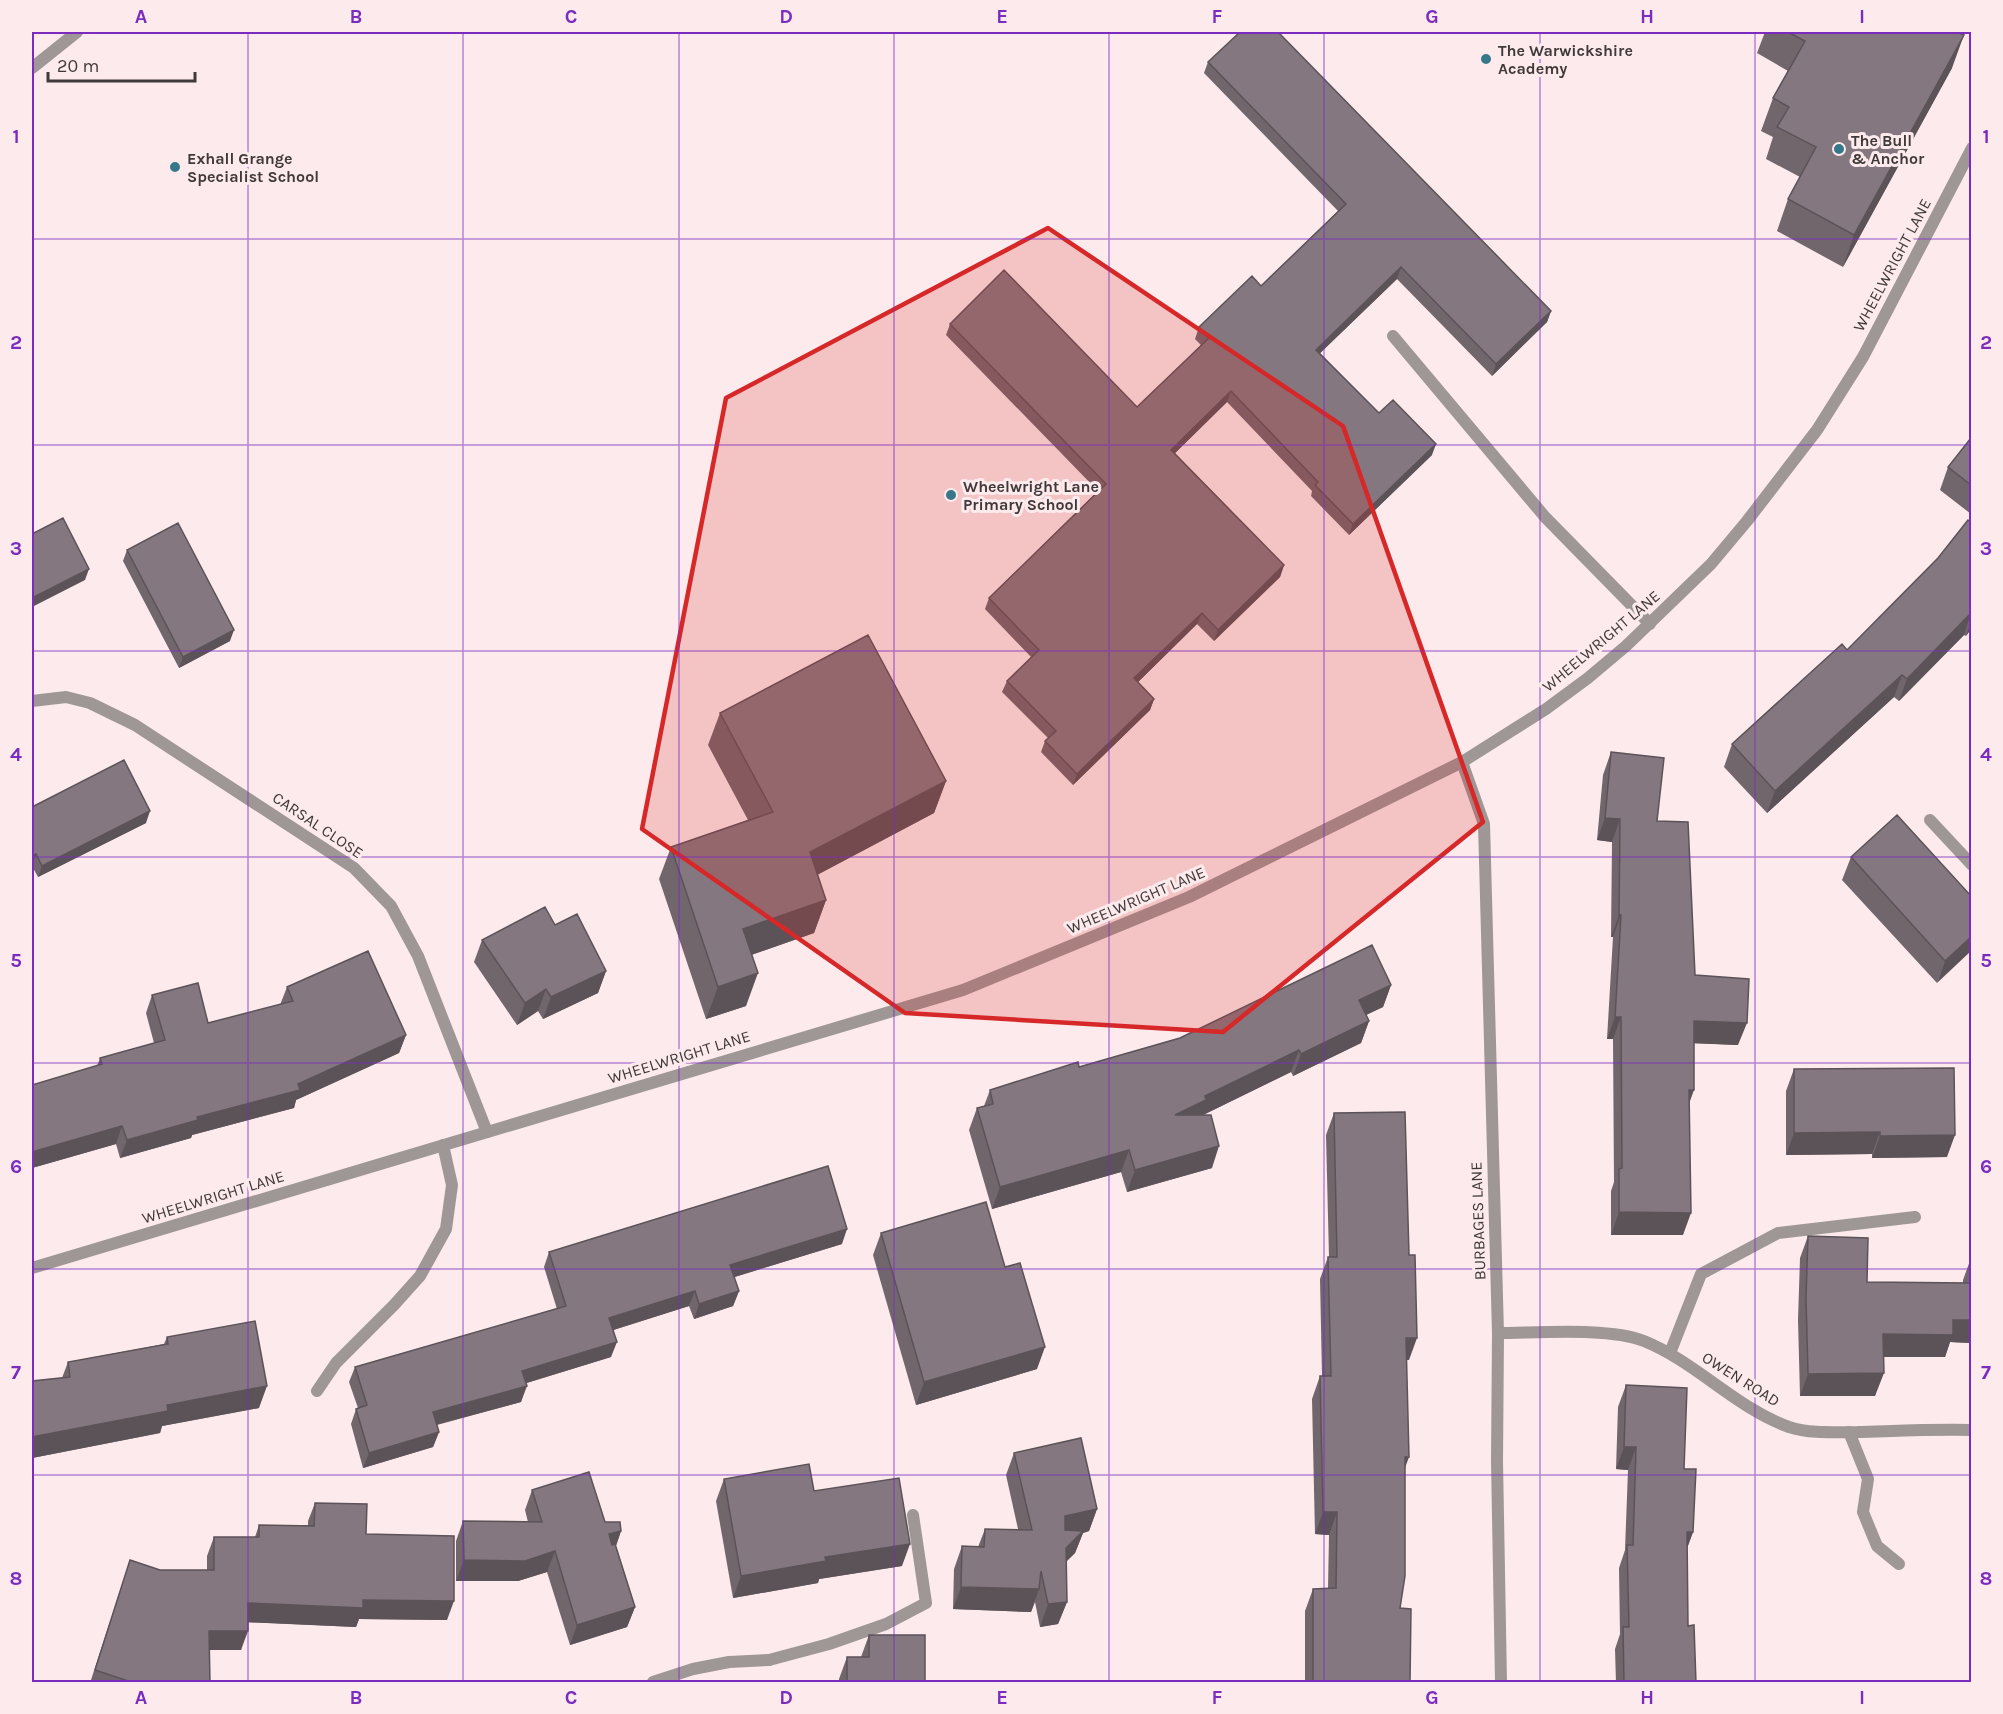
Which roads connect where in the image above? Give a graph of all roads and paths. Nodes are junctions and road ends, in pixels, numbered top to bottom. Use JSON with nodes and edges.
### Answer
{"nodes":[{"id":1,"x":77,"y":32,"type":"edge"},
{"id":2,"x":32,"y":69,"type":"edge"},
{"id":3,"x":1971,"y":148,"type":"edge"},
{"id":4,"x":1393,"y":336,"type":"dead end"},
{"id":5,"x":1650,"y":624,"type":"junction"},
{"id":6,"x":32,"y":701,"type":"edge"},
{"id":7,"x":1462,"y":762,"type":"junction"},
{"id":8,"x":1930,"y":820,"type":"dead end"},
{"id":9,"x":1971,"y":865,"type":"edge"},
{"id":10,"x":487,"y":1132,"type":"junction"},
{"id":11,"x":443,"y":1145,"type":"junction"},
{"id":12,"x":1915,"y":1217,"type":"dead end"},
{"id":13,"x":32,"y":1268,"type":"edge"},
{"id":14,"x":1498,"y":1333,"type":"junction"},
{"id":15,"x":1670,"y":1353,"type":"junction"},
{"id":16,"x":317,"y":1391,"type":"dead end"},
{"id":17,"x":1971,"y":1430,"type":"edge"},
{"id":18,"x":1849,"y":1432,"type":"junction"},
{"id":19,"x":913,"y":1515,"type":"dead end"},
{"id":20,"x":1899,"y":1564,"type":"dead end"},
{"id":21,"x":662,"y":1682,"type":"edge"},
{"id":22,"x":1501,"y":1683,"type":"edge"}],
"edges":[{"from":1,"to":2,"type":"street"},
{"from":3,"to":5,"type":"street","name":"WHEELWRIGHT LANE"},
{"from":4,"to":5,"type":"street"},
{"from":5,"to":7,"type":"street","name":"WHEELWRIGHT LANE"},
{"from":6,"to":10,"type":"street","name":"CARSAL CLOSE"},
{"from":7,"to":10,"type":"street","name":"WHEELWRIGHT LANE"},
{"from":7,"to":14,"type":"street","name":"BURBAGES LANE"},
{"from":8,"to":9,"type":"street"},
{"from":10,"to":11,"type":"street","name":"WHEELWRIGHT LANE"},
{"from":11,"to":13,"type":"street","name":"WHEELWRIGHT LANE"},
{"from":11,"to":16,"type":"street"},
{"from":12,"to":15,"type":"street"},
{"from":14,"to":15,"type":"street","name":"OWEN ROAD"},
{"from":14,"to":22,"type":"street","name":"BURBAGES LANE"},
{"from":15,"to":18,"type":"street","name":"OWEN ROAD"},
{"from":17,"to":18,"type":"street","name":"OWEN ROAD"},
{"from":18,"to":20,"type":"street"},
{"from":19,"to":21,"type":"street"}]}
